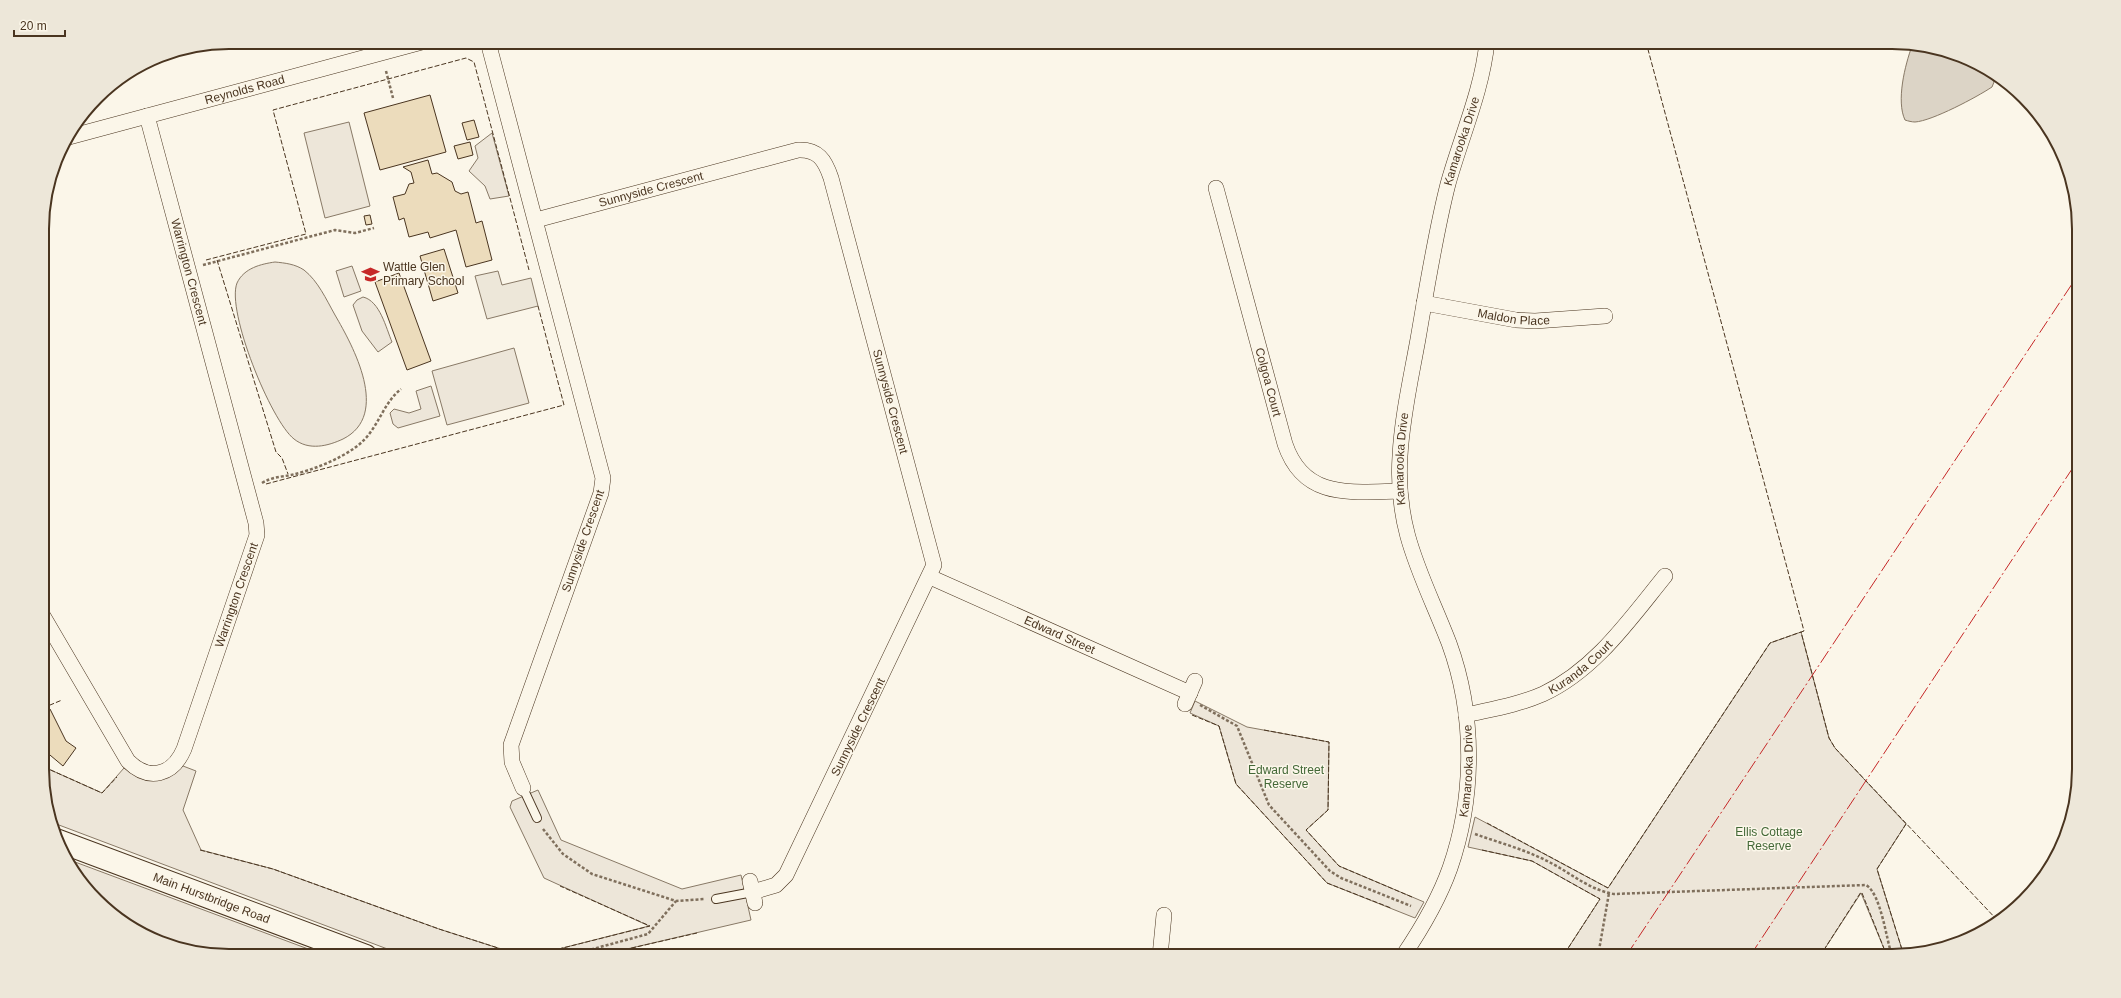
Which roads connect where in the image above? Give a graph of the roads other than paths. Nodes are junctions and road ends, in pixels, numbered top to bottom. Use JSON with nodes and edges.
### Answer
{"nodes":[{"id":1,"x":396,"y":49,"type":"edge"},
{"id":2,"x":488,"y":49,"type":"edge"},
{"id":3,"x":1486,"y":49,"type":"edge"},
{"id":4,"x":147,"y":116,"type":"junction"},
{"id":5,"x":75,"y":135,"type":"edge"},
{"id":6,"x":1216,"y":188,"type":"dead end"},
{"id":7,"x":536,"y":220,"type":"junction"},
{"id":8,"x":1424,"y":304,"type":"junction"},
{"id":9,"x":1605,"y":316,"type":"dead end"},
{"id":10,"x":1400,"y":491,"type":"junction"},
{"id":11,"x":1665,"y":576,"type":"dead end"},
{"id":12,"x":930,"y":578,"type":"junction"},
{"id":13,"x":49,"y":626,"type":"edge"},
{"id":14,"x":1189,"y":694,"type":"road end"},
{"id":15,"x":1466,"y":715,"type":"junction"},
{"id":16,"x":523,"y":788,"type":"joint"},
{"id":17,"x":537,"y":818,"type":"road end"},
{"id":18,"x":66,"y":844,"type":"edge"},
{"id":19,"x":753,"y":892,"type":"joint"},
{"id":20,"x":716,"y":898,"type":"road end"},
{"id":21,"x":1164,"y":915,"type":"dead end"},
{"id":22,"x":347,"y":949,"type":"edge"},
{"id":23,"x":1161,"y":949,"type":"edge"},
{"id":24,"x":1407,"y":949,"type":"edge"}],
"edges":[{"from":1,"to":4,"type":"street","name":"Reynolds Road"},
{"from":2,"to":7,"type":"street","name":"Sunnyside Crescent"},
{"from":3,"to":8,"type":"street","name":"Kamarooka Drive"},
{"from":4,"to":5,"type":"street","name":"Reynolds Road"},
{"from":4,"to":13,"type":"street","name":"Warrington Crescent"},
{"from":6,"to":10,"type":"street","name":"Colgoa Court"},
{"from":7,"to":12,"type":"street","name":"Sunnyside Crescent"},
{"from":7,"to":16,"type":"street","name":"Sunnyside Crescent"},
{"from":8,"to":9,"type":"street","name":"Maldon Place"},
{"from":8,"to":10,"type":"street","name":"Kamarooka Drive"},
{"from":10,"to":15,"type":"street","name":"Kamarooka Drive"},
{"from":11,"to":15,"type":"street","name":"Kuranda Court"},
{"from":12,"to":14,"type":"street","name":"Edward Street"},
{"from":12,"to":19,"type":"street","name":"Sunnyside Crescent"},
{"from":15,"to":24,"type":"street","name":"Kamarooka Drive"},
{"from":16,"to":17,"type":"lane"},
{"from":18,"to":22,"type":"main road","name":"Main Hurstbridge Road"},
{"from":19,"to":20,"type":"lane"},
{"from":21,"to":23,"type":"street"}]}
